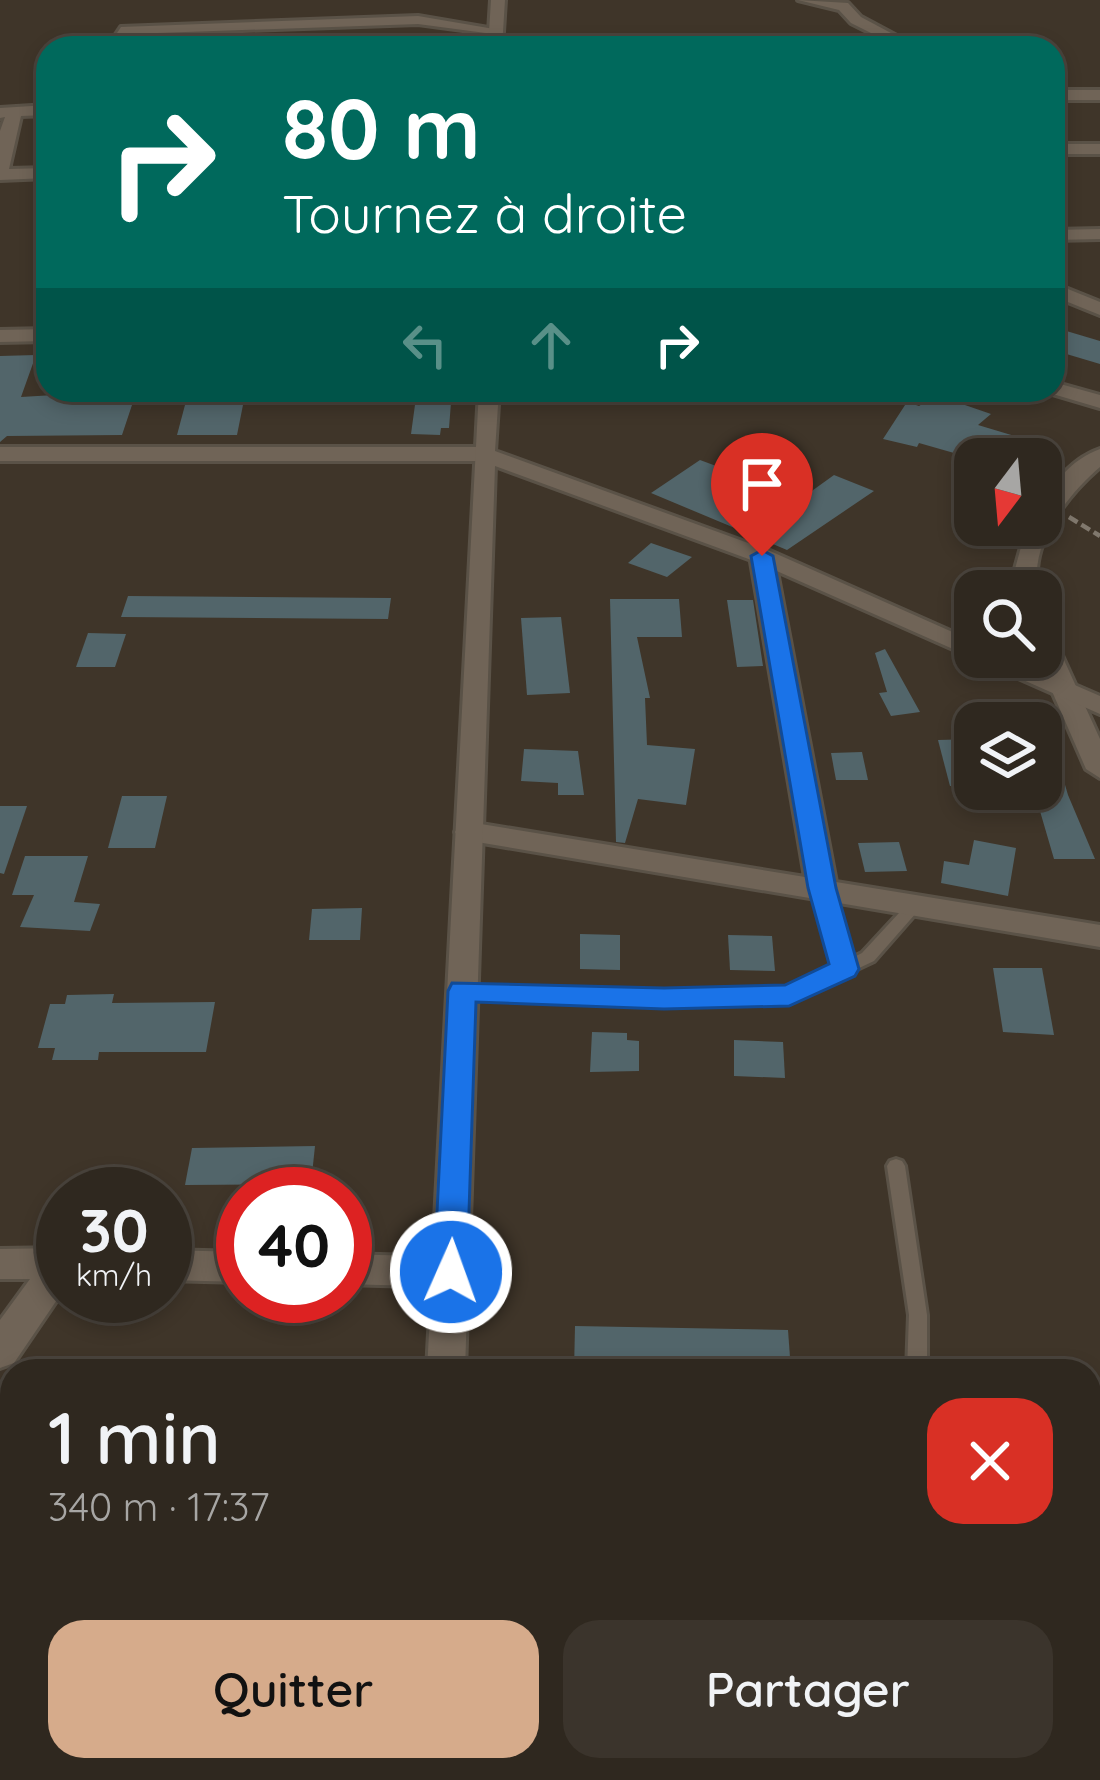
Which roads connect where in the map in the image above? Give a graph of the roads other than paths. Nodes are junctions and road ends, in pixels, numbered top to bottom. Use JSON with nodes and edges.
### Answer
{"nodes":[{"id":1,"x":498,"y":0,"type":"edge"},
{"id":2,"x":805,"y":0,"type":"edge"},
{"id":3,"x":271,"y":9,"type":"dead end"},
{"id":4,"x":301,"y":23,"type":"junction"},
{"id":5,"x":118,"y":36,"type":"edge"},
{"id":6,"x":482,"y":36,"type":"edge"},
{"id":7,"x":494,"y":36,"type":"edge"},
{"id":8,"x":887,"y":36,"type":"edge"},
{"id":9,"x":1094,"y":95,"type":"edge"},
{"id":10,"x":1100,"y":112,"type":"edge"},
{"id":11,"x":8,"y":113,"type":"edge"},
{"id":12,"x":1065,"y":149,"type":"edge"},
{"id":13,"x":1100,"y":149,"type":"edge"},
{"id":14,"x":36,"y":172,"type":"edge"},
{"id":15,"x":0,"y":174,"type":"edge"},
{"id":16,"x":1100,"y":234,"type":"edge"},
{"id":17,"x":1065,"y":235,"type":"edge"},
{"id":18,"x":1065,"y":294,"type":"edge"},
{"id":19,"x":1100,"y":309,"type":"edge"},
{"id":20,"x":36,"y":335,"type":"edge"},
{"id":21,"x":0,"y":336,"type":"edge"},
{"id":22,"x":1065,"y":392,"type":"edge"},
{"id":23,"x":488,"y":402,"type":"edge"},
{"id":24,"x":1100,"y":402,"type":"edge"},
{"id":25,"x":0,"y":454,"type":"edge"},
{"id":26,"x":484,"y":454,"type":"junction"},
{"id":27,"x":1100,"y":456,"type":"edge"},
{"id":28,"x":1062,"y":492,"type":"edge"},
{"id":29,"x":762,"y":556,"type":"junction"},
{"id":30,"x":954,"y":642,"type":"edge"},
{"id":31,"x":1036,"y":678,"type":"edge"},
{"id":32,"x":1062,"y":678,"type":"edge"},
{"id":33,"x":1070,"y":693,"type":"junction"},
{"id":34,"x":1100,"y":706,"type":"edge"},
{"id":35,"x":1100,"y":769,"type":"edge"},
{"id":36,"x":469,"y":832,"type":"junction"},
{"id":37,"x":822,"y":888,"type":"junction"},
{"id":38,"x":916,"y":904,"type":"junction"},
{"id":39,"x":1100,"y":936,"type":"edge"},
{"id":40,"x":844,"y":969,"type":"junction"},
{"id":41,"x":462,"y":991,"type":"junction"},
{"id":42,"x":896,"y":1166,"type":"dead end"},
{"id":43,"x":36,"y":1263,"type":"edge"},
{"id":44,"x":0,"y":1264,"type":"edge"},
{"id":45,"x":372,"y":1270,"type":"edge"},
{"id":46,"x":451,"y":1272,"type":"junction"},
{"id":47,"x":36,"y":1300,"type":"edge"},
{"id":48,"x":0,"y":1351,"type":"edge"},
{"id":49,"x":447,"y":1359,"type":"edge"},
{"id":50,"x":917,"y":1359,"type":"edge"}],
"edges":[{"from":1,"to":7,"type":"street"},
{"from":2,"to":8,"type":"street"},
{"from":3,"to":4,"type":"street"},
{"from":4,"to":5,"type":"street"},
{"from":4,"to":6,"type":"street"},
{"from":9,"to":10,"type":"street"},
{"from":11,"to":15,"type":"street"},
{"from":12,"to":13,"type":"street"},
{"from":14,"to":15,"type":"street"},
{"from":16,"to":17,"type":"street"},
{"from":18,"to":19,"type":"street"},
{"from":20,"to":21,"type":"street"},
{"from":22,"to":24,"type":"street"},
{"from":23,"to":26,"type":"street"},
{"from":25,"to":26,"type":"street"},
{"from":26,"to":29,"type":"street"},
{"from":26,"to":36,"type":"street"},
{"from":27,"to":28,"type":"street"},
{"from":29,"to":30,"type":"street"},
{"from":29,"to":37,"type":"street"},
{"from":31,"to":33,"type":"street"},
{"from":32,"to":33,"type":"street"},
{"from":33,"to":34,"type":"street"},
{"from":33,"to":35,"type":"street"},
{"from":36,"to":37,"type":"street"},
{"from":36,"to":41,"type":"street"},
{"from":37,"to":38,"type":"street"},
{"from":37,"to":40,"type":"lane"},
{"from":38,"to":39,"type":"street"},
{"from":38,"to":40,"type":"lane"},
{"from":40,"to":41,"type":"lane"},
{"from":41,"to":46,"type":"street"},
{"from":42,"to":50,"type":"lane"},
{"from":43,"to":44,"type":"street"},
{"from":45,"to":46,"type":"street"},
{"from":46,"to":49,"type":"street"},
{"from":47,"to":48,"type":"street"}]}
